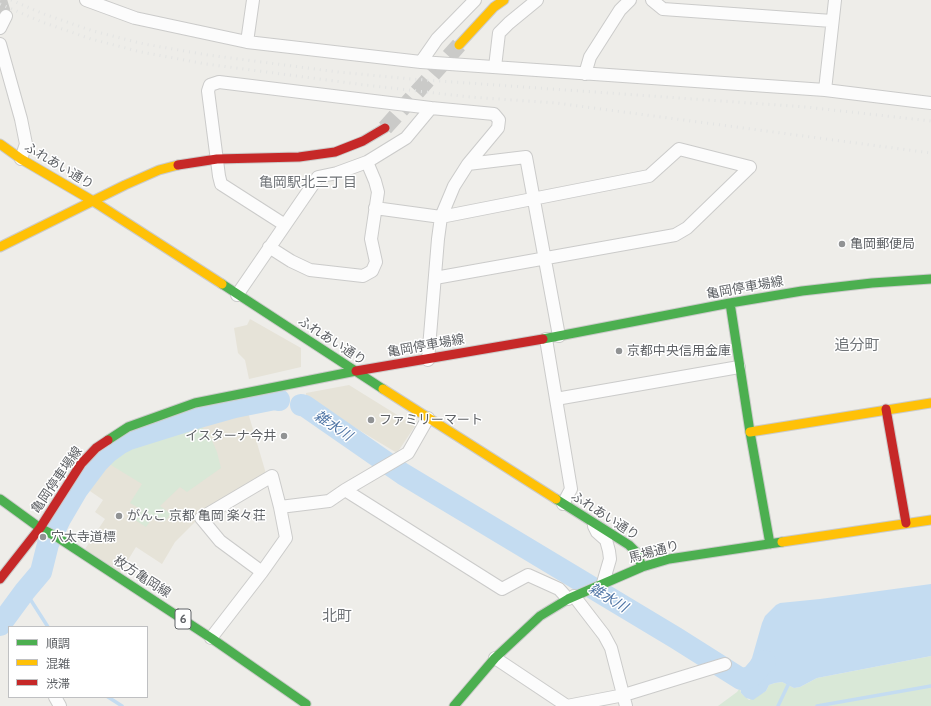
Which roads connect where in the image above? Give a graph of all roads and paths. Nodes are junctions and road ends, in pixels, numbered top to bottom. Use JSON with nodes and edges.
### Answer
{"nodes":[{"id":1,"x":86,"y":0,"type":"edge"},
{"id":2,"x":253,"y":0,"type":"edge"},
{"id":3,"x":475,"y":0,"type":"edge"},
{"id":4,"x":504,"y":0,"type":"edge"},
{"id":5,"x":537,"y":0,"type":"edge"},
{"id":6,"x":630,"y":0,"type":"edge"},
{"id":7,"x":652,"y":0,"type":"edge"},
{"id":8,"x":835,"y":0,"type":"edge"},
{"id":9,"x":6,"y":16,"type":"tunnel mouth"},
{"id":10,"x":832,"y":21,"type":"junction"},
{"id":11,"x":0,"y":28,"type":"edge"},
{"id":12,"x":247,"y":42,"type":"junction"},
{"id":13,"x":0,"y":44,"type":"edge"},
{"id":14,"x":459,"y":46,"type":"tunnel mouth"},
{"id":15,"x":421,"y":62,"type":"junction"},
{"id":16,"x":495,"y":67,"type":"junction"},
{"id":17,"x":585,"y":74,"type":"junction"},
{"id":18,"x":824,"y":90,"type":"junction"},
{"id":19,"x":931,"y":103,"type":"edge"},
{"id":20,"x":431,"y":108,"type":"junction"},
{"id":21,"x":385,"y":128,"type":"tunnel mouth"},
{"id":22,"x":0,"y":144,"type":"edge"},
{"id":23,"x":217,"y":159,"type":"junction"},
{"id":24,"x":21,"y":160,"type":"junction"},
{"id":25,"x":367,"y":162,"type":"junction"},
{"id":26,"x":468,"y":164,"type":"junction"},
{"id":27,"x":533,"y":198,"type":"junction"},
{"id":28,"x":93,"y":201,"type":"junction"},
{"id":29,"x":375,"y":208,"type":"junction"},
{"id":30,"x":441,"y":217,"type":"junction"},
{"id":31,"x":285,"y":225,"type":"junction"},
{"id":32,"x":0,"y":247,"type":"edge"},
{"id":33,"x":269,"y":248,"type":"junction"},
{"id":34,"x":544,"y":259,"type":"junction"},
{"id":35,"x":435,"y":278,"type":"junction"},
{"id":36,"x":931,"y":279,"type":"edge"},
{"id":37,"x":237,"y":295,"type":"junction"},
{"id":38,"x":730,"y":303,"type":"junction"},
{"id":39,"x":559,"y":336,"type":"junction"},
{"id":40,"x":546,"y":338,"type":"junction"},
{"id":41,"x":428,"y":360,"type":"junction"},
{"id":42,"x":739,"y":367,"type":"junction"},
{"id":43,"x":354,"y":371,"type":"junction"},
{"id":44,"x":556,"y":399,"type":"junction"},
{"id":45,"x":931,"y":403,"type":"edge"},
{"id":46,"x":886,"y":409,"type":"junction"},
{"id":47,"x":428,"y":418,"type":"junction"},
{"id":48,"x":750,"y":432,"type":"junction"},
{"id":49,"x":345,"y":490,"type":"junction"},
{"id":50,"x":0,"y":499,"type":"edge"},
{"id":51,"x":563,"y":504,"type":"junction"},
{"id":52,"x":280,"y":507,"type":"junction"},
{"id":53,"x":931,"y":520,"type":"edge"},
{"id":54,"x":592,"y":522,"type":"junction"},
{"id":55,"x":906,"y":523,"type":"junction"},
{"id":56,"x":44,"y":530,"type":"junction"},
{"id":57,"x":770,"y":544,"type":"junction"},
{"id":58,"x":642,"y":567,"type":"junction"},
{"id":59,"x":262,"y":572,"type":"junction"},
{"id":60,"x":0,"y":579,"type":"edge"},
{"id":61,"x":601,"y":584,"type":"junction"},
{"id":62,"x":574,"y":596,"type":"junction"},
{"id":63,"x":211,"y":638,"type":"junction"},
{"id":64,"x":495,"y":658,"type":"junction"},
{"id":65,"x":725,"y":664,"type":"dead end"},
{"id":66,"x":625,"y":701,"type":"edge"},
{"id":67,"x":307,"y":705,"type":"edge"},
{"id":68,"x":454,"y":706,"type":"edge"}],
"edges":[{"from":1,"to":12,"type":"street"},
{"from":2,"to":12,"type":"street"},
{"from":3,"to":15,"type":"street"},
{"from":4,"to":14,"type":"street"},
{"from":5,"to":16,"type":"street"},
{"from":6,"to":17,"type":"street"},
{"from":7,"to":10,"type":"street"},
{"from":8,"to":10,"type":"street"},
{"from":9,"to":11,"type":"street"},
{"from":10,"to":18,"type":"street"},
{"from":12,"to":15,"type":"street"},
{"from":13,"to":24,"type":"street"},
{"from":15,"to":16,"type":"street"},
{"from":16,"to":17,"type":"street"},
{"from":17,"to":18,"type":"street"},
{"from":18,"to":19,"type":"street"},
{"from":20,"to":23,"type":"street"},
{"from":20,"to":25,"type":"street"},
{"from":20,"to":26,"type":"street"},
{"from":21,"to":23,"type":"street"},
{"from":22,"to":24,"type":"street","name":"ふれあい通り"},
{"from":23,"to":28,"type":"street"},
{"from":23,"to":31,"type":"street"},
{"from":24,"to":28,"type":"street","name":"ふれあい通り"},
{"from":25,"to":29,"type":"street"},
{"from":25,"to":31,"type":"street"},
{"from":26,"to":27,"type":"street"},
{"from":26,"to":30,"type":"street"},
{"from":27,"to":30,"type":"street"},
{"from":27,"to":34,"type":"street"},
{"from":27,"to":34,"type":"street"},
{"from":28,"to":32,"type":"street"},
{"from":28,"to":37,"type":"street","name":"ふれあい通り"},
{"from":29,"to":30,"type":"street"},
{"from":29,"to":33,"type":"street"},
{"from":30,"to":35,"type":"street"},
{"from":31,"to":33,"type":"street"},
{"from":33,"to":37,"type":"street"},
{"from":34,"to":35,"type":"street"},
{"from":34,"to":39,"type":"street"},
{"from":35,"to":41,"type":"street"},
{"from":36,"to":38,"type":"street","name":"亀岡停車場線"},
{"from":37,"to":43,"type":"street","name":"ふれあい通り"},
{"from":38,"to":39,"type":"street","name":"亀岡停車場線"},
{"from":38,"to":42,"type":"street"},
{"from":39,"to":40,"type":"street","name":"亀岡停車場線"},
{"from":40,"to":41,"type":"street","name":"亀岡停車場線"},
{"from":40,"to":44,"type":"street"},
{"from":41,"to":43,"type":"street","name":"亀岡停車場線"},
{"from":42,"to":44,"type":"street"},
{"from":42,"to":48,"type":"street"},
{"from":43,"to":47,"type":"street","name":"ふれあい通り"},
{"from":43,"to":56,"type":"street","name":"亀岡停車場線"},
{"from":44,"to":51,"type":"street"},
{"from":45,"to":46,"type":"street"},
{"from":46,"to":48,"type":"street"},
{"from":46,"to":55,"type":"street"},
{"from":47,"to":49,"type":"street"},
{"from":47,"to":51,"type":"street","name":"ふれあい通り"},
{"from":48,"to":57,"type":"street"},
{"from":49,"to":52,"type":"street"},
{"from":49,"to":62,"type":"street"},
{"from":50,"to":56,"type":"street","name":"枚方亀岡線"},
{"from":51,"to":54,"type":"street","name":"ふれあい通り"},
{"from":52,"to":59,"type":"street"},
{"from":52,"to":59,"type":"street"},
{"from":53,"to":55,"type":"street","name":"馬場通り"},
{"from":54,"to":58,"type":"street","name":"ふれあい通り"},
{"from":54,"to":61,"type":"street"},
{"from":55,"to":57,"type":"street","name":"馬場通り"},
{"from":56,"to":60,"type":"street","name":"亀岡停車場線"},
{"from":56,"to":63,"type":"street","name":"枚方亀岡線","number":"6"},
{"from":57,"to":58,"type":"street","name":"馬場通り"},
{"from":58,"to":61,"type":"street","name":"馬場通り"},
{"from":59,"to":63,"type":"street"},
{"from":61,"to":62,"type":"street","name":"馬場通り"},
{"from":62,"to":64,"type":"street","name":"馬場通り"},
{"from":62,"to":66,"type":"street"},
{"from":63,"to":67,"type":"street","name":"枚方亀岡線","number":"6"},
{"from":64,"to":66,"type":"street"},
{"from":64,"to":68,"type":"street","name":"馬場通り"},
{"from":65,"to":66,"type":"street"}]}
